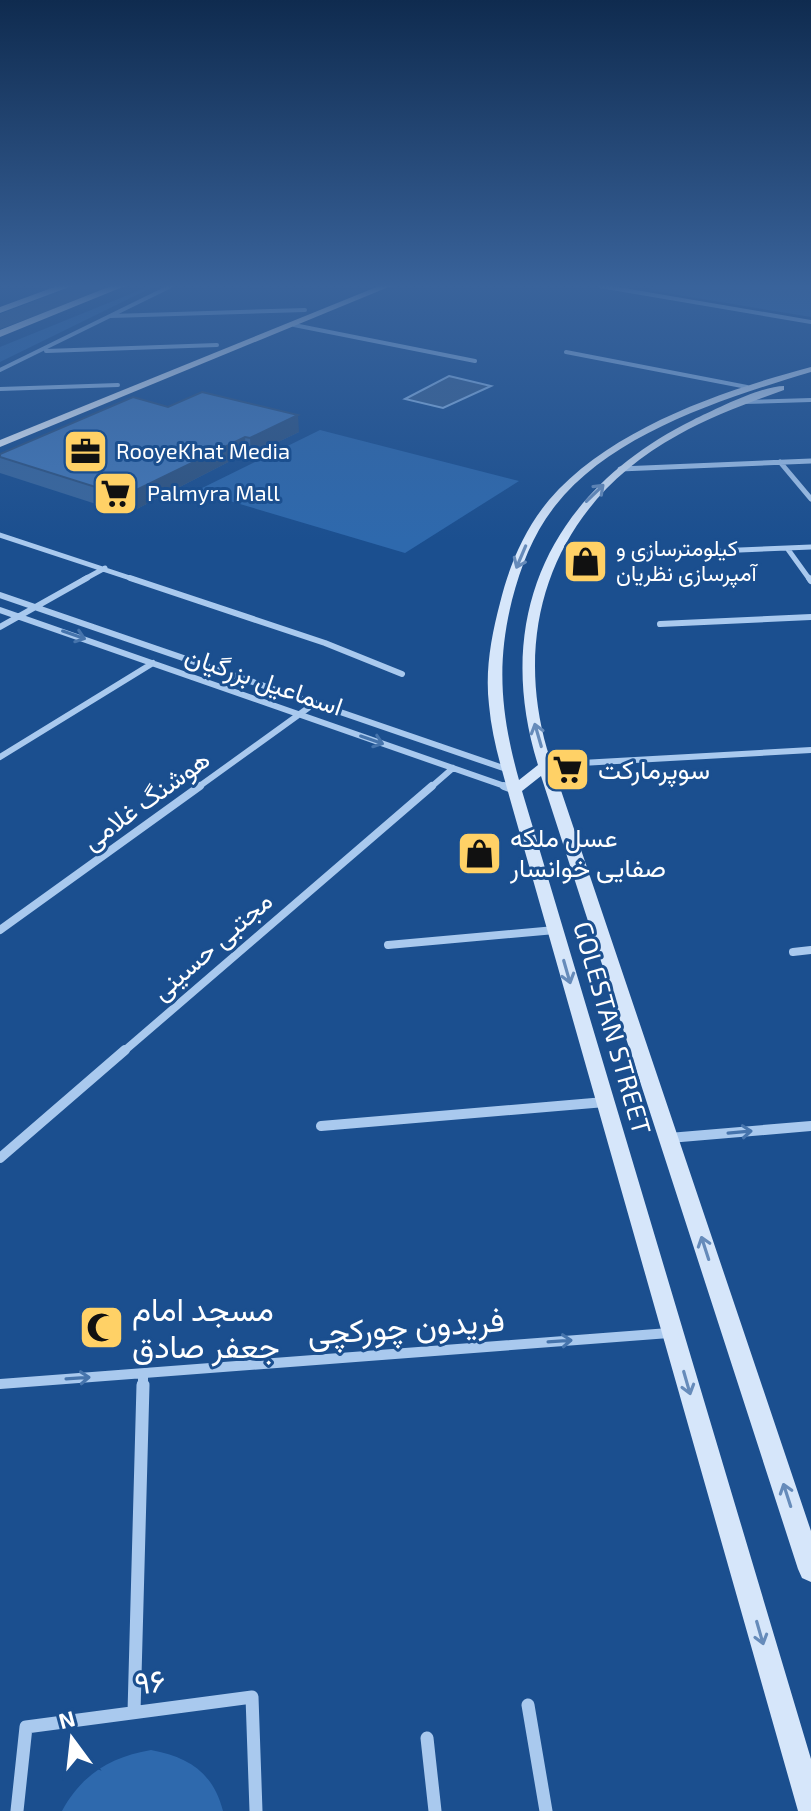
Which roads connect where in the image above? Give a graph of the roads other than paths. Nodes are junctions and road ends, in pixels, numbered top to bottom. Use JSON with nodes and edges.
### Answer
{"nodes":[{"id":1,"x":154,"y":371,"type":"edge"},
{"id":2,"x":182,"y":371,"type":"edge"},
{"id":3,"x":643,"y":371,"type":"edge"},
{"id":4,"x":807,"y":371,"type":"edge"},
{"id":5,"x":811,"y":380,"type":"edge"},
{"id":6,"x":118,"y":385,"type":"junction"},
{"id":7,"x":0,"y":389,"type":"edge"},
{"id":8,"x":745,"y":395,"type":"junction"},
{"id":9,"x":811,"y":400,"type":"edge"},
{"id":10,"x":0,"y":432,"type":"edge"},
{"id":11,"x":0,"y":444,"type":"edge"},
{"id":12,"x":811,"y":461,"type":"edge"},
{"id":13,"x":780,"y":462,"type":"junction"},
{"id":14,"x":619,"y":469,"type":"junction"},
{"id":15,"x":811,"y":499,"type":"edge"},
{"id":16,"x":0,"y":535,"type":"edge"},
{"id":17,"x":811,"y":547,"type":"edge"},
{"id":18,"x":787,"y":548,"type":"junction"},
{"id":19,"x":642,"y":554,"type":"dead end"},
{"id":20,"x":105,"y":568,"type":"junction"},
{"id":21,"x":811,"y":581,"type":"edge"},
{"id":22,"x":0,"y":595,"type":"edge"},
{"id":23,"x":37,"y":608,"type":"junction"},
{"id":24,"x":0,"y":610,"type":"edge"},
{"id":25,"x":20,"y":617,"type":"junction"},
{"id":26,"x":811,"y":617,"type":"edge"},
{"id":27,"x":660,"y":624,"type":"dead end"},
{"id":28,"x":0,"y":627,"type":"edge"},
{"id":29,"x":153,"y":663,"type":"junction"},
{"id":30,"x":402,"y":674,"type":"dead end"},
{"id":31,"x":315,"y":703,"type":"junction"},
{"id":32,"x":299,"y":715,"type":"junction"},
{"id":33,"x":811,"y":750,"type":"edge"},
{"id":34,"x":0,"y":757,"type":"edge"},
{"id":35,"x":546,"y":765,"type":"junction"},
{"id":36,"x":453,"y":768,"type":"junction"},
{"id":37,"x":512,"y":780,"type":"junction"},
{"id":38,"x":0,"y":930,"type":"edge"},
{"id":39,"x":555,"y":930,"type":"junction"},
{"id":40,"x":388,"y":945,"type":"dead end"},
{"id":41,"x":811,"y":950,"type":"edge"},
{"id":42,"x":793,"y":952,"type":"dead end"},
{"id":43,"x":605,"y":1102,"type":"junction"},
{"id":44,"x":321,"y":1126,"type":"dead end"},
{"id":45,"x":811,"y":1126,"type":"edge"},
{"id":46,"x":668,"y":1138,"type":"junction"},
{"id":47,"x":0,"y":1158,"type":"edge"},
{"id":48,"x":672,"y":1333,"type":"junction"},
{"id":49,"x":143,"y":1374,"type":"junction"},
{"id":50,"x":0,"y":1384,"type":"edge"},
{"id":51,"x":810,"y":1563,"type":"edge"},
{"id":52,"x":528,"y":1705,"type":"dead end"},
{"id":53,"x":134,"y":1712,"type":"junction"},
{"id":54,"x":427,"y":1738,"type":"dead end"},
{"id":55,"x":811,"y":1808,"type":"edge"},
{"id":56,"x":17,"y":1811,"type":"edge"},
{"id":57,"x":256,"y":1811,"type":"edge"},
{"id":58,"x":435,"y":1811,"type":"edge"},
{"id":59,"x":546,"y":1811,"type":"edge"}],
"edges":[{"from":1,"to":6,"type":"main road"},
{"from":2,"to":11,"type":"main road"},
{"from":3,"to":8,"type":"street"},
{"from":4,"to":8,"type":"main road","name":"GOLESTAN STREET"},
{"from":5,"to":8,"type":"main road","name":"GOLESTAN STREET"},
{"from":6,"to":7,"type":"street"},
{"from":6,"to":10,"type":"main road"},
{"from":8,"to":9,"type":"street"},
{"from":8,"to":14,"type":"main road","name":"GOLESTAN STREET"},
{"from":8,"to":37,"type":"main road","name":"GOLESTAN STREET","one_way":true},
{"from":12,"to":13,"type":"street"},
{"from":13,"to":14,"type":"street"},
{"from":13,"to":15,"type":"street"},
{"from":35,"to":14,"type":"main road","name":"GOLESTAN STREET","one_way":true},
{"from":16,"to":20,"type":"street"},
{"from":17,"to":18,"type":"street"},
{"from":18,"to":19,"type":"street"},
{"from":18,"to":21,"type":"street"},
{"from":20,"to":23,"type":"street"},
{"from":20,"to":30,"type":"street"},
{"from":22,"to":23,"type":"street","name":"اسماعیل بزرگیان"},
{"from":23,"to":25,"type":"street"},
{"from":23,"to":31,"type":"street","name":"اسماعیل بزرگیان"},
{"from":24,"to":25,"type":"street","name":"اسماعیل بزرگیان"},
{"from":25,"to":28,"type":"street"},
{"from":25,"to":29,"type":"street","name":"اسماعیل بزرگیان","one_way":true},
{"from":26,"to":27,"type":"street"},
{"from":29,"to":32,"type":"street","name":"اسماعیل بزرگیان"},
{"from":29,"to":34,"type":"street"},
{"from":31,"to":32,"type":"street","name":"هوشنگ غلامی"},
{"from":31,"to":37,"type":"street","name":"اسماعیل بزرگیان"},
{"from":32,"to":36,"type":"street","name":"اسماعیل بزرگیان","one_way":true},
{"from":32,"to":38,"type":"street","name":"هوشنگ غلامی"},
{"from":33,"to":35,"type":"street"},
{"from":35,"to":37,"type":"main road"},
{"from":35,"to":46,"type":"main road","name":"GOLESTAN STREET"},
{"from":36,"to":37,"type":"street","name":"اسماعیل بزرگیان"},
{"from":36,"to":47,"type":"street","name":"مجتبی حسینی"},
{"from":37,"to":39,"type":"main road","name":"GOLESTAN STREET"},
{"from":39,"to":40,"type":"street"},
{"from":39,"to":43,"type":"main road","name":"GOLESTAN STREET","one_way":true},
{"from":41,"to":42,"type":"street"},
{"from":43,"to":44,"type":"street"},
{"from":43,"to":48,"type":"main road","name":"GOLESTAN STREET"},
{"from":46,"to":45,"type":"street","one_way":true},
{"from":51,"to":46,"type":"main road","name":"GOLESTAN STREET","one_way":true},
{"from":49,"to":48,"type":"street","name":"فریدون چورکچی","one_way":true},
{"from":48,"to":55,"type":"main road","name":"GOLESTAN STREET","one_way":true},
{"from":50,"to":49,"type":"street","name":"فریدون چورکچی","one_way":true},
{"from":49,"to":53,"type":"street"},
{"from":52,"to":59,"type":"street"},
{"from":53,"to":56,"type":"street","name":"۹۶"},
{"from":53,"to":57,"type":"street","name":"۹۶"},
{"from":54,"to":58,"type":"street"}]}
